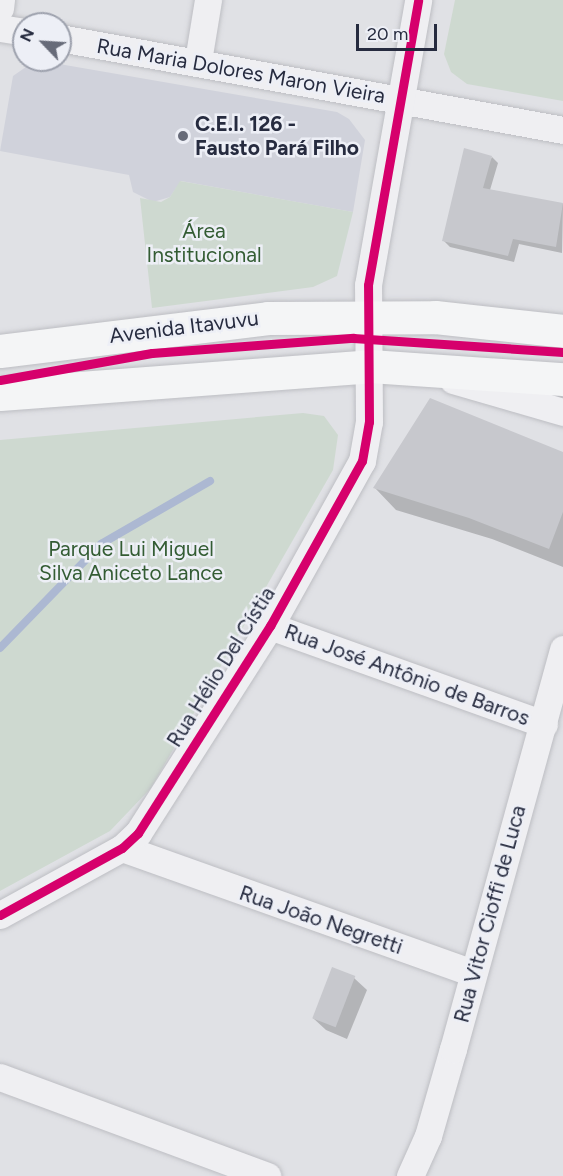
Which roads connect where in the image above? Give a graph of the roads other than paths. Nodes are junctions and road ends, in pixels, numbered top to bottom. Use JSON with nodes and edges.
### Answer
{"nodes":[{"id":1,"x":2,"y":0,"type":"edge"},
{"id":2,"x":208,"y":0,"type":"edge"},
{"id":3,"x":418,"y":0,"type":"edge"},
{"id":4,"x":0,"y":8,"type":"edge"},
{"id":5,"x":72,"y":40,"type":"edge"},
{"id":6,"x":198,"y":61,"type":"junction"},
{"id":7,"x":400,"y":100,"type":"junction"},
{"id":8,"x":563,"y":129,"type":"edge"},
{"id":9,"x":370,"y":316,"type":"junction"},
{"id":10,"x":563,"y":330,"type":"edge"},
{"id":11,"x":0,"y":351,"type":"edge"},
{"id":12,"x":370,"y":366,"type":"junction"},
{"id":13,"x":402,"y":366,"type":"junction"},
{"id":14,"x":563,"y":379,"type":"edge"},
{"id":15,"x":0,"y":394,"type":"edge"},
{"id":16,"x":563,"y":412,"type":"edge"},
{"id":17,"x":270,"y":626,"type":"junction"},
{"id":18,"x":563,"y":649,"type":"edge"},
{"id":19,"x":544,"y":724,"type":"junction"},
{"id":20,"x":130,"y":840,"type":"junction"},
{"id":21,"x":0,"y":915,"type":"edge"},
{"id":22,"x":473,"y":973,"type":"junction"},
{"id":23,"x":0,"y":1077,"type":"edge"},
{"id":24,"x":267,"y":1176,"type":"edge"},
{"id":25,"x":410,"y":1176,"type":"edge"}],
"edges":[{"from":1,"to":4,"type":"street"},
{"from":2,"to":6,"type":"street"},
{"from":3,"to":7,"type":"street"},
{"from":5,"to":6,"type":"street","name":"Rua Maria Dolores Maron Vieira"},
{"from":6,"to":7,"type":"street","name":"Rua Maria Dolores Maron Vieira"},
{"from":7,"to":8,"type":"street","name":"Rua Maria Dolores Maron Vieira"},
{"from":7,"to":9,"type":"street"},
{"from":9,"to":10,"type":"main road","name":"Avenida Itavuvu"},
{"from":9,"to":11,"type":"main road","name":"Avenida Itavuvu"},
{"from":9,"to":12,"type":"street"},
{"from":12,"to":13,"type":"main road"},
{"from":12,"to":15,"type":"main road"},
{"from":12,"to":17,"type":"street","name":"Rua Hélio Del Cístia"},
{"from":13,"to":14,"type":"main road"},
{"from":13,"to":16,"type":"street"},
{"from":17,"to":19,"type":"street","name":"Rua José Antônio de Barros"},
{"from":17,"to":20,"type":"street","name":"Rua Hélio Del Cístia"},
{"from":18,"to":19,"type":"street","name":"Rua Vitor Cioffi de Luca"},
{"from":19,"to":22,"type":"street","name":"Rua Vitor Cioffi de Luca"},
{"from":20,"to":21,"type":"street","name":"Rua Hélio Del Cístia"},
{"from":20,"to":22,"type":"street","name":"Rua João Negretti"},
{"from":22,"to":25,"type":"street","name":"Rua Vitor Cioffi de Luca"},
{"from":23,"to":24,"type":"street"}]}
